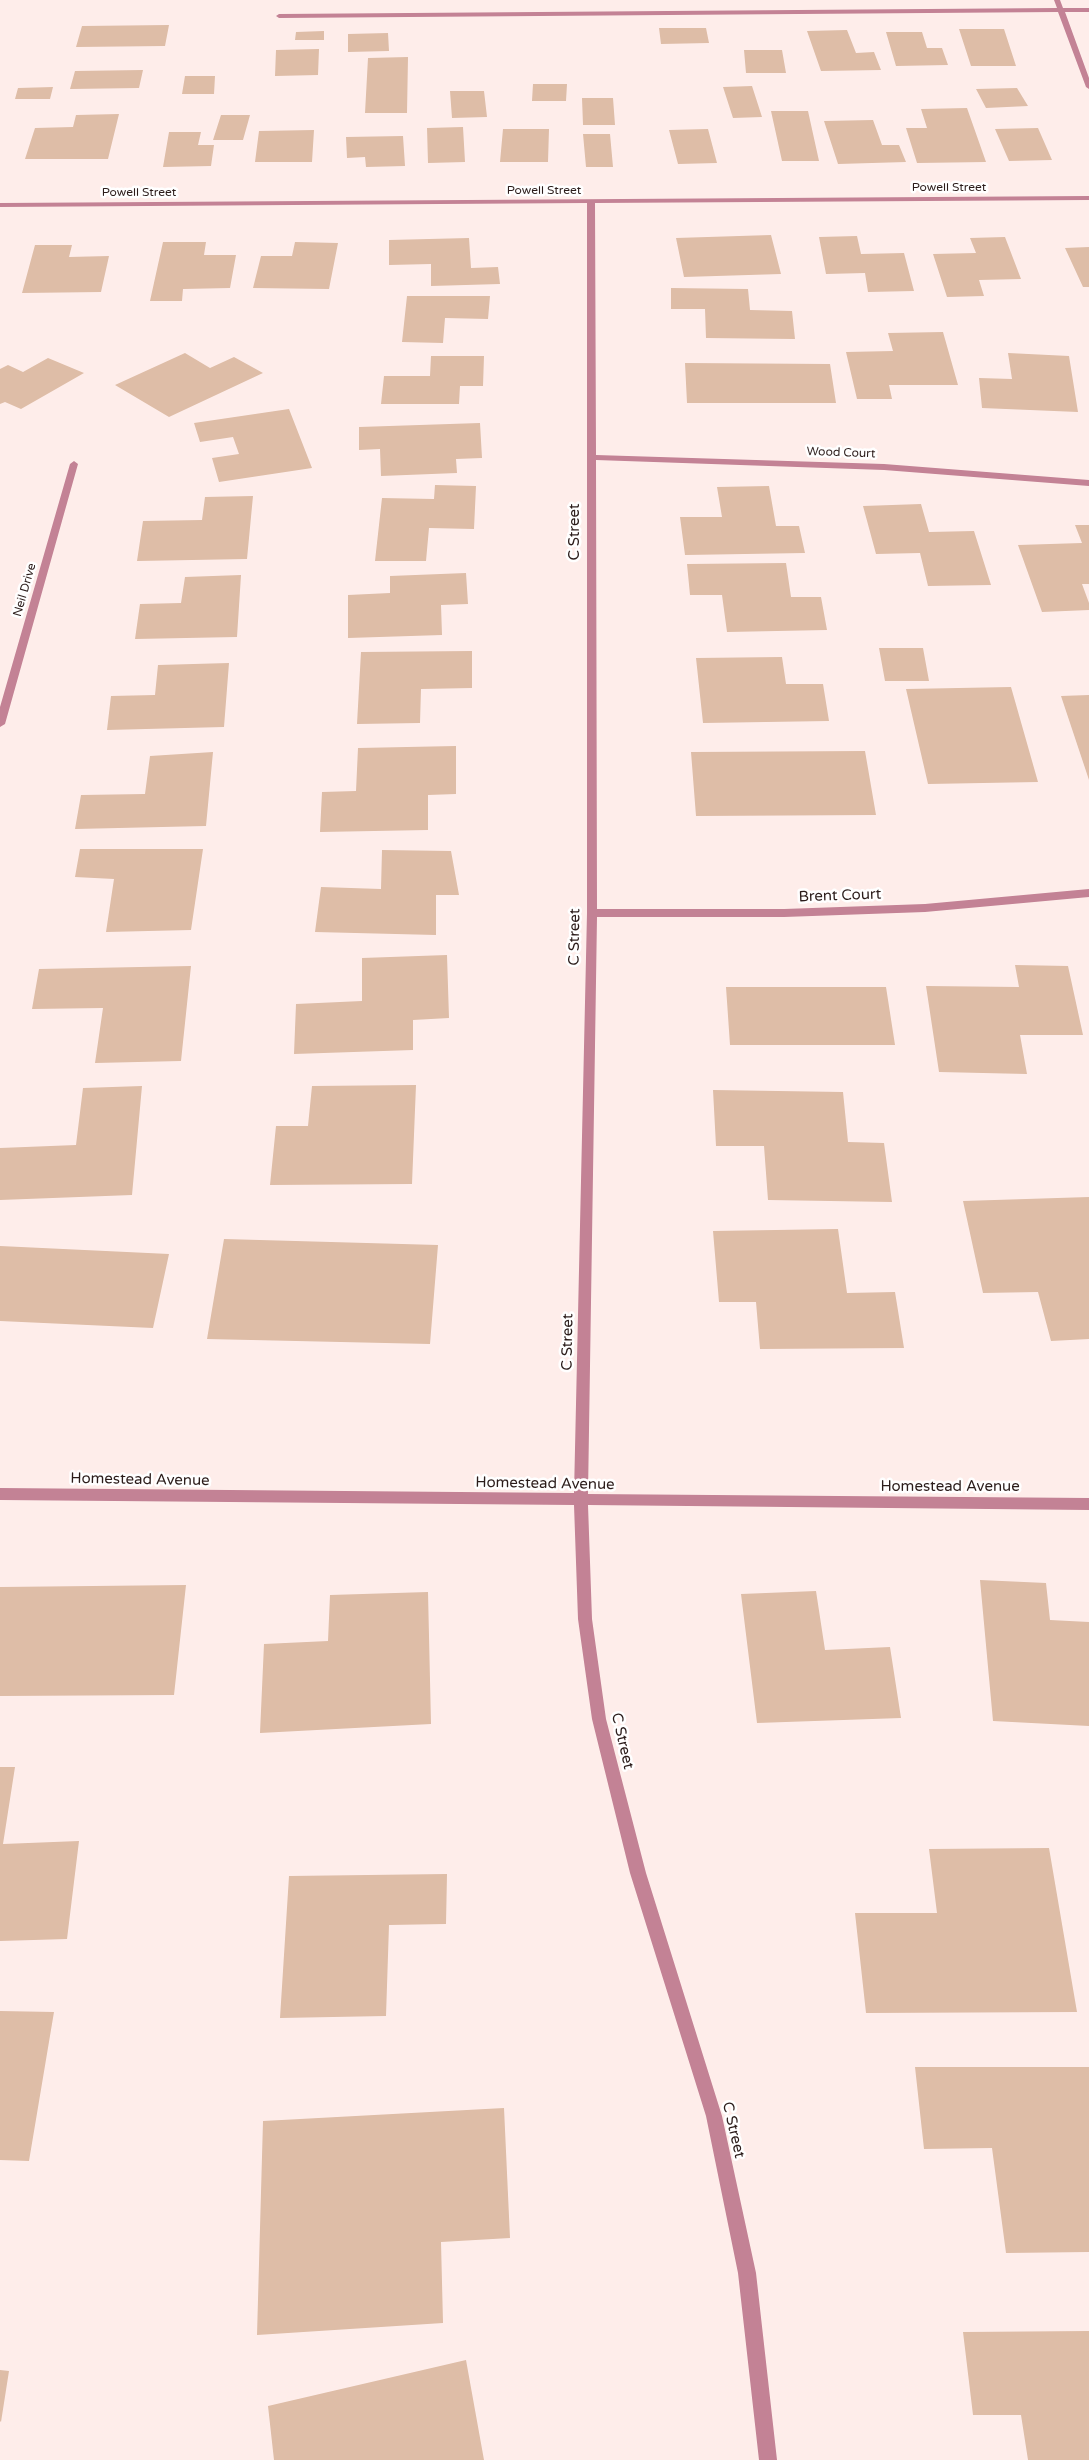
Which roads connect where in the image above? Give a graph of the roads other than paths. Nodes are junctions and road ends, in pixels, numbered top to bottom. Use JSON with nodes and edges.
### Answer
{"nodes":[{"id":1,"x":1057,"y":0,"type":"edge"},
{"id":2,"x":1061,"y":10,"type":"junction"},
{"id":3,"x":1089,"y":10,"type":"edge"},
{"id":4,"x":279,"y":16,"type":"dead end"},
{"id":5,"x":1089,"y":87,"type":"edge"},
{"id":6,"x":1089,"y":198,"type":"edge"},
{"id":7,"x":591,"y":202,"type":"junction"},
{"id":8,"x":0,"y":205,"type":"edge"},
{"id":9,"x":591,"y":457,"type":"junction"},
{"id":10,"x":74,"y":464,"type":"dead end"},
{"id":11,"x":1089,"y":482,"type":"edge"},
{"id":12,"x":0,"y":724,"type":"edge"},
{"id":13,"x":1089,"y":893,"type":"edge"},
{"id":14,"x":592,"y":913,"type":"junction"},
{"id":15,"x":0,"y":1494,"type":"edge"},
{"id":16,"x":581,"y":1501,"type":"junction"},
{"id":17,"x":1089,"y":1504,"type":"edge"},
{"id":18,"x":768,"y":2460,"type":"edge"}],
"edges":[{"from":1,"to":2,"type":"street"},
{"from":2,"to":3,"type":"street"},
{"from":2,"to":4,"type":"street"},
{"from":2,"to":5,"type":"street"},
{"from":6,"to":7,"type":"street","name":"Powell Street"},
{"from":7,"to":8,"type":"street","name":"Powell Street"},
{"from":7,"to":9,"type":"street","name":"C Street"},
{"from":9,"to":11,"type":"street","name":"Wood Court"},
{"from":9,"to":14,"type":"street","name":"C Street"},
{"from":10,"to":12,"type":"street","name":"Neil Drive"},
{"from":13,"to":14,"type":"street","name":"Brent Court"},
{"from":14,"to":16,"type":"street","name":"C Street"},
{"from":15,"to":16,"type":"street","name":"Homestead Avenue"},
{"from":16,"to":17,"type":"street","name":"Homestead Avenue"},
{"from":16,"to":18,"type":"street","name":"C Street"}]}
